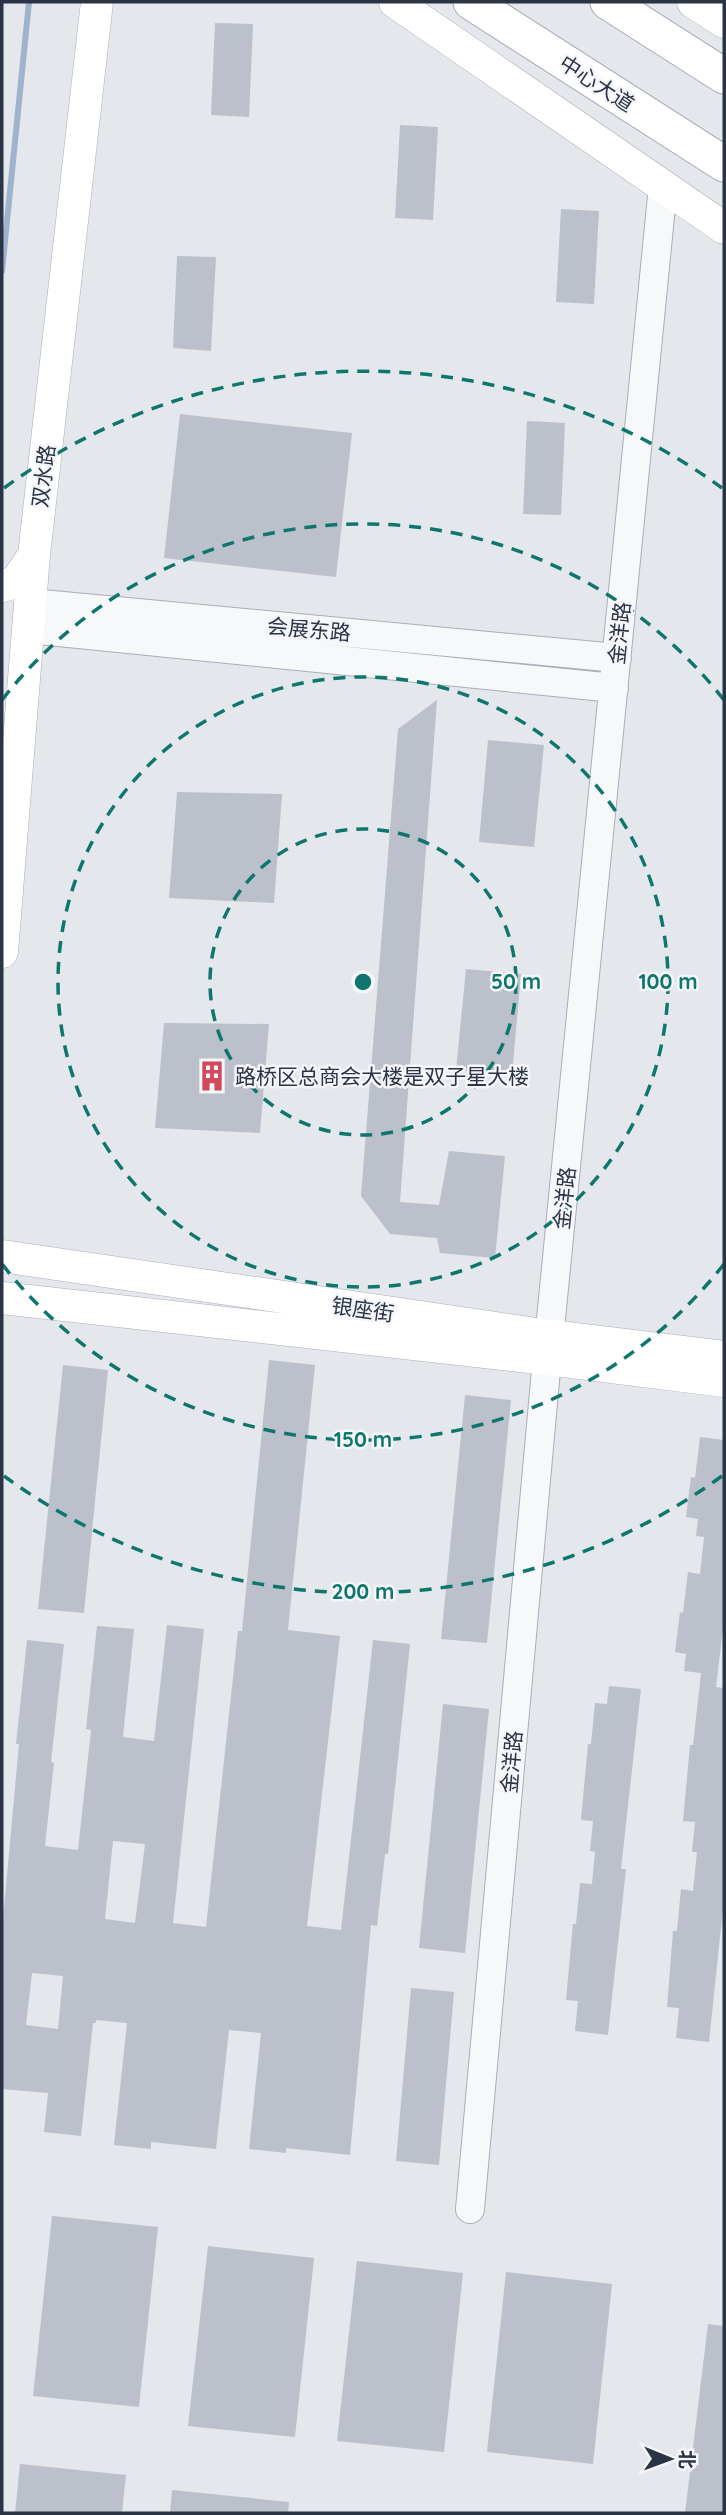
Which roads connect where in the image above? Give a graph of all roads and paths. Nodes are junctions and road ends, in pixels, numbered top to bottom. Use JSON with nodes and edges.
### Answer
{"nodes":[{"id":1,"x":97,"y":2,"type":"edge"},
{"id":2,"x":395,"y":2,"type":"edge"},
{"id":3,"x":471,"y":2,"type":"edge"},
{"id":4,"x":608,"y":2,"type":"edge"},
{"id":5,"x":693,"y":2,"type":"edge"},
{"id":6,"x":724,"y":22,"type":"edge"},
{"id":7,"x":724,"y":76,"type":"edge"},
{"id":8,"x":724,"y":164,"type":"edge"},
{"id":9,"x":663,"y":186,"type":"junction"},
{"id":10,"x":724,"y":228,"type":"edge"},
{"id":11,"x":34,"y":555,"type":"junction"},
{"id":12,"x":2,"y":586,"type":"edge"},
{"id":13,"x":16,"y":615,"type":"edge"},
{"id":14,"x":617,"y":658,"type":"junction"},
{"id":15,"x":614,"y":688,"type":"junction"},
{"id":16,"x":9,"y":762,"type":"edge"},
{"id":17,"x":2,"y":952,"type":"edge"},
{"id":18,"x":2,"y":1256,"type":"edge"},
{"id":19,"x":2,"y":1298,"type":"edge"},
{"id":20,"x":549,"y":1347,"type":"junction"},
{"id":21,"x":724,"y":1357,"type":"edge"},
{"id":22,"x":724,"y":1381,"type":"edge"},
{"id":23,"x":470,"y":2209,"type":"dead end"}],
"edges":[{"from":1,"to":11,"type":"main road","name":"双水路"},
{"from":2,"to":9,"type":"main road"},
{"from":3,"to":8,"type":"main road","name":"中心大道"},
{"from":4,"to":7,"type":"main road"},
{"from":5,"to":6,"type":"main road"},
{"from":9,"to":10,"type":"main road"},
{"from":9,"to":14,"type":"street","name":"金洋路"},
{"from":11,"to":12,"type":"main road"},
{"from":11,"to":13,"type":"main road","name":"双水路"},
{"from":13,"to":14,"type":"street","name":"会展东路"},
{"from":13,"to":15,"type":"street","name":"会展东路"},
{"from":13,"to":16,"type":"main road","name":"双水路"},
{"from":14,"to":15,"type":"street","name":"金洋路"},
{"from":15,"to":20,"type":"street","name":"金洋路"},
{"from":16,"to":17,"type":"main road","name":"双水路"},
{"from":18,"to":20,"type":"main road","name":"银座街"},
{"from":19,"to":20,"type":"main road","name":"银座街"},
{"from":20,"to":21,"type":"main road","name":"银座街"},
{"from":20,"to":22,"type":"main road","name":"银座街"},
{"from":20,"to":23,"type":"street","name":"金洋路"}]}
